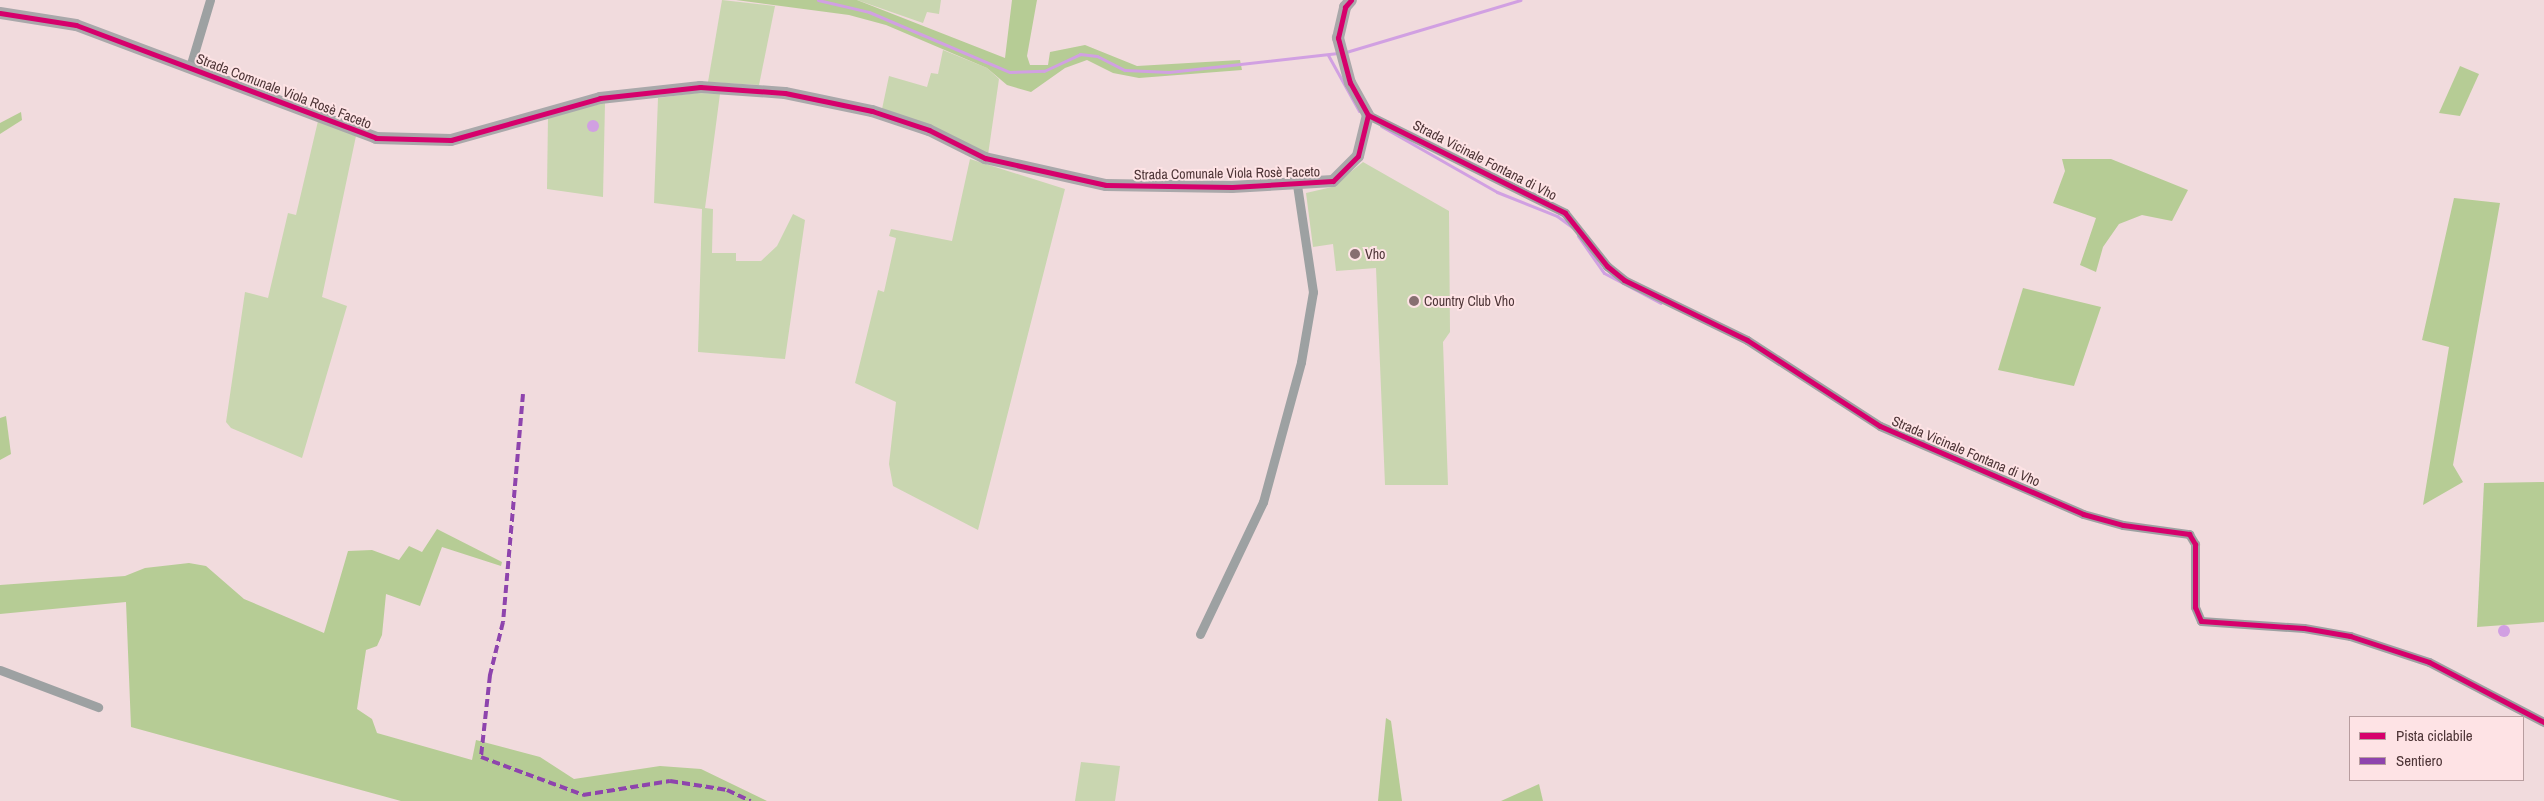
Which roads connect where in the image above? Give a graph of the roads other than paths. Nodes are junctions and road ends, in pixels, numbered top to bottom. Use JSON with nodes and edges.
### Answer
{"nodes":[{"id":1,"x":210,"y":0,"type":"edge"},
{"id":2,"x":1346,"y":2,"type":"edge"},
{"id":3,"x":0,"y":13,"type":"edge"},
{"id":4,"x":190,"y":67,"type":"junction"},
{"id":5,"x":1368,"y":115,"type":"junction"},
{"id":6,"x":1297,"y":185,"type":"junction"},
{"id":7,"x":1200,"y":634,"type":"dead end"},
{"id":8,"x":0,"y":670,"type":"edge"},
{"id":9,"x":98,"y":707,"type":"dead end"},
{"id":10,"x":2544,"y":722,"type":"edge"}],
"edges":[{"from":1,"to":4,"type":"street"},
{"from":2,"to":5,"type":"street"},
{"from":3,"to":4,"type":"street","name":"Strada Comunale Viola Rosè Faceto"},
{"from":4,"to":6,"type":"street","name":"Strada Comunale Viola Rosè Faceto"},
{"from":5,"to":6,"type":"street","name":"Strada Comunale Viola Rosè Faceto"},
{"from":5,"to":10,"type":"street","name":"Strada Vicinale Fontana di Vho"},
{"from":6,"to":7,"type":"street"},
{"from":8,"to":9,"type":"street"}]}
